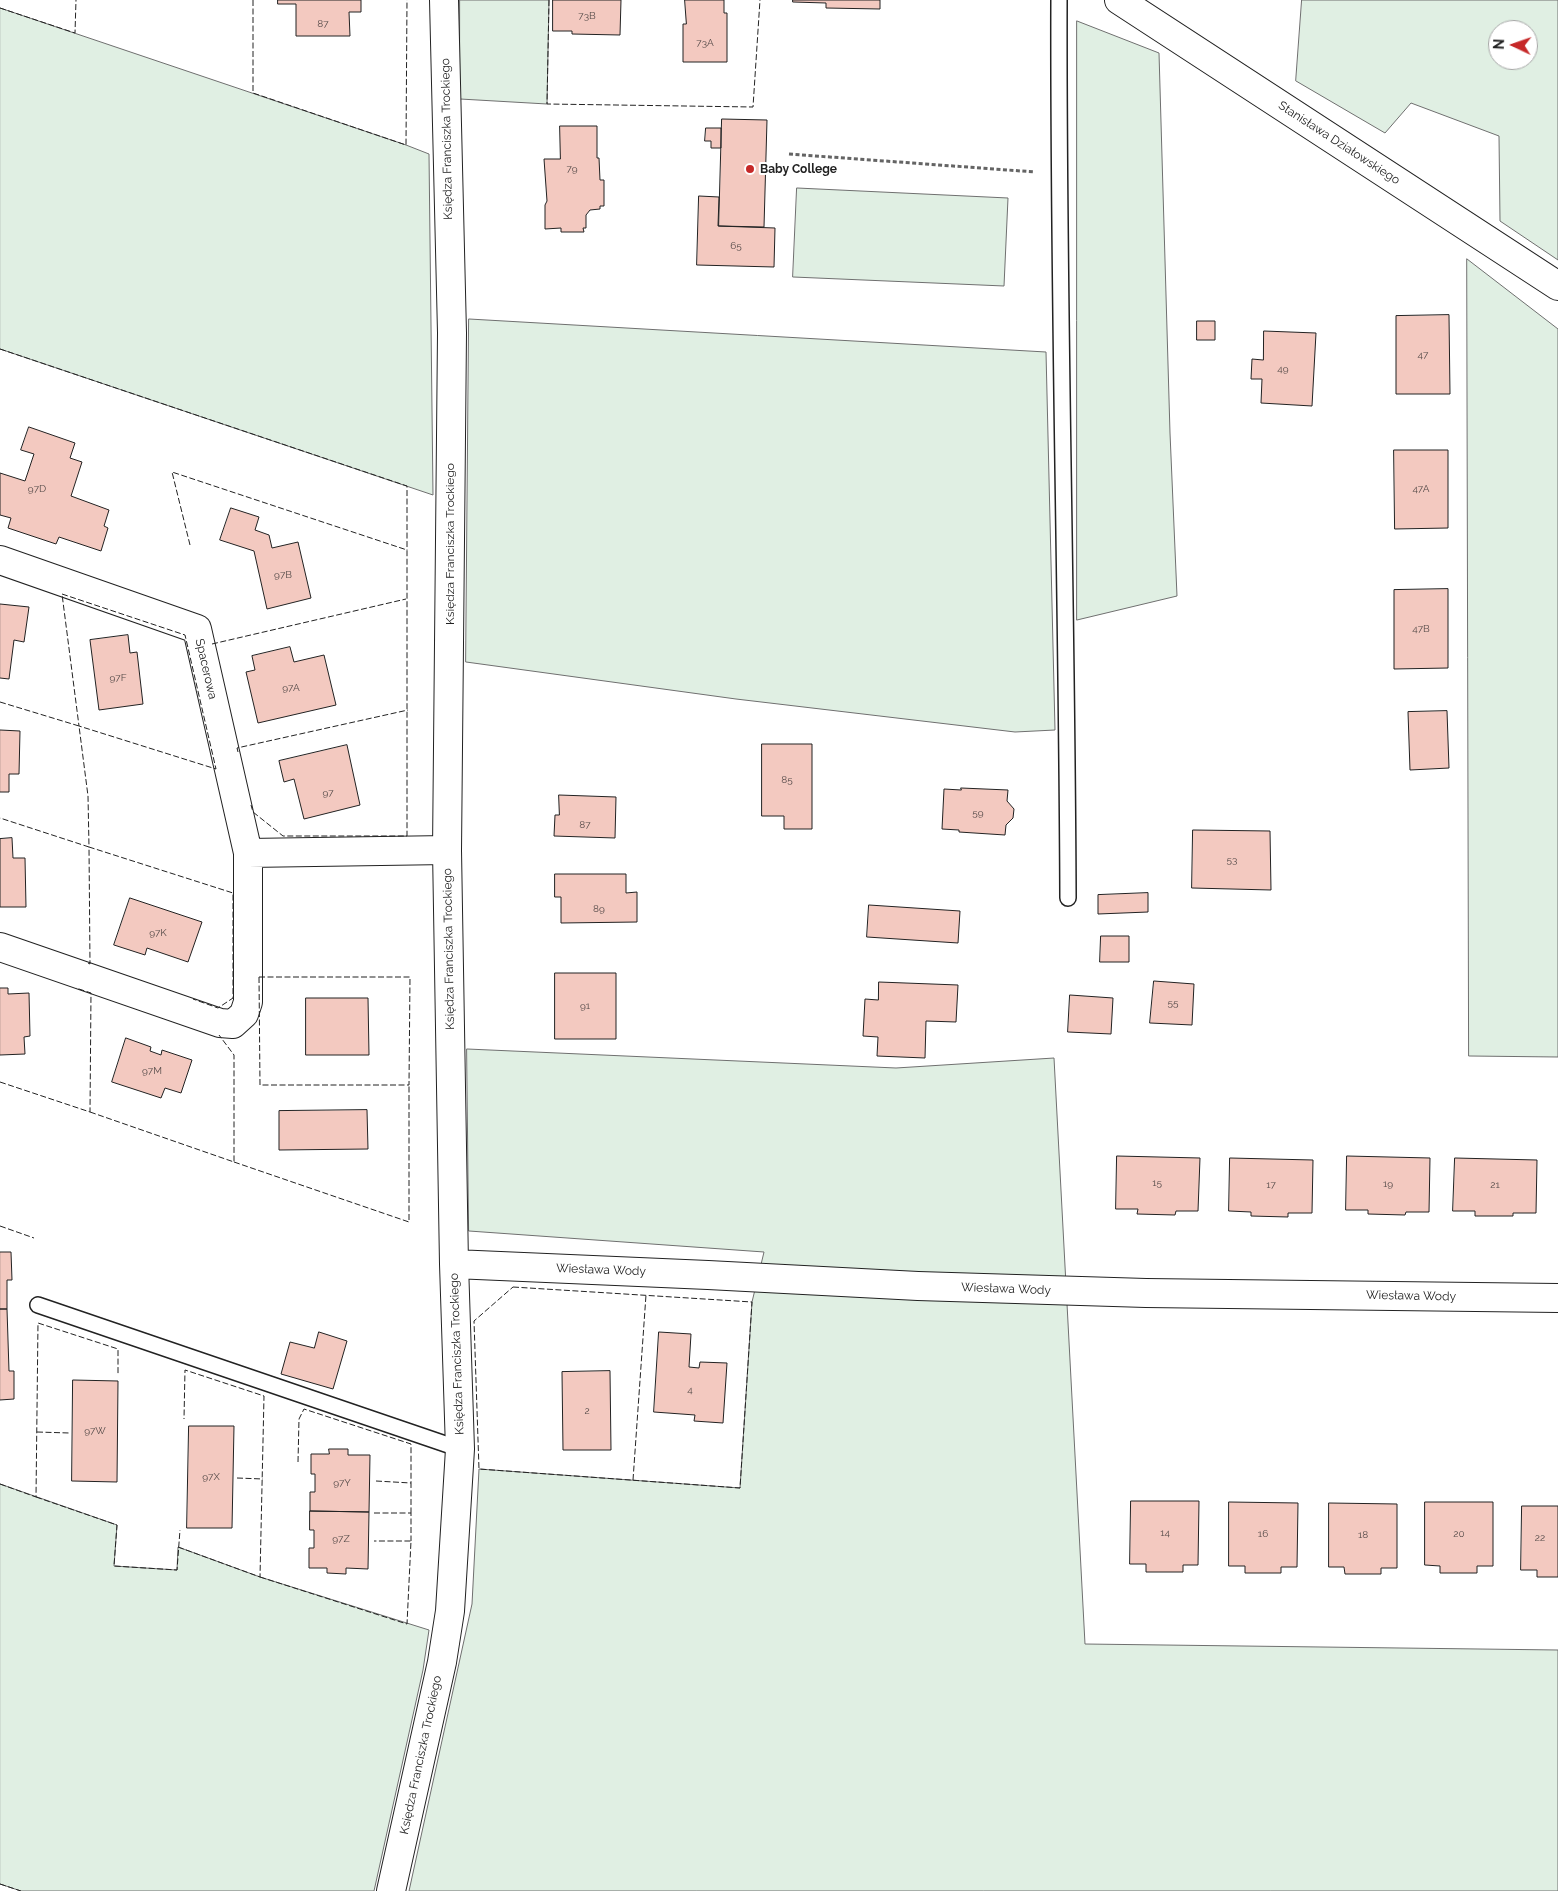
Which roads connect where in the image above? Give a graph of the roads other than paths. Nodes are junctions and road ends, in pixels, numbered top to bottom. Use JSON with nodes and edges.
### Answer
{"nodes":[{"id":1,"x":444,"y":0,"type":"edge"},
{"id":2,"x":1059,"y":0,"type":"edge"},
{"id":3,"x":1119,"y":0,"type":"edge"},
{"id":4,"x":1558,"y":286,"type":"edge"},
{"id":5,"x":0,"y":560,"type":"edge"},
{"id":6,"x":447,"y":850,"type":"junction"},
{"id":7,"x":248,"y":853,"type":"junction"},
{"id":8,"x":1068,"y":898,"type":"dead end"},
{"id":9,"x":0,"y":947,"type":"edge"},
{"id":10,"x":454,"y":1264,"type":"junction"},
{"id":11,"x":1558,"y":1298,"type":"edge"},
{"id":12,"x":38,"y":1305,"type":"dead end"},
{"id":13,"x":460,"y":1449,"type":"junction"},
{"id":14,"x":391,"y":1891,"type":"edge"}],
"edges":[{"from":1,"to":6,"type":"street","name":"Księdza Franciszka Trockiego"},
{"from":2,"to":8,"type":"lane"},
{"from":3,"to":4,"type":"street","name":"Stanisława Działowskiego"},
{"from":5,"to":7,"type":"street","name":"Spacerowa"},
{"from":6,"to":7,"type":"street"},
{"from":6,"to":10,"type":"street","name":"Księdza Franciszka Trockiego"},
{"from":7,"to":9,"type":"street","name":"Spacerowa"},
{"from":10,"to":11,"type":"street","name":"Wiesława Wody"},
{"from":10,"to":13,"type":"street","name":"Księdza Franciszka Trockiego"},
{"from":12,"to":13,"type":"lane"},
{"from":13,"to":14,"type":"street","name":"Księdza Franciszka Trockiego"}]}
